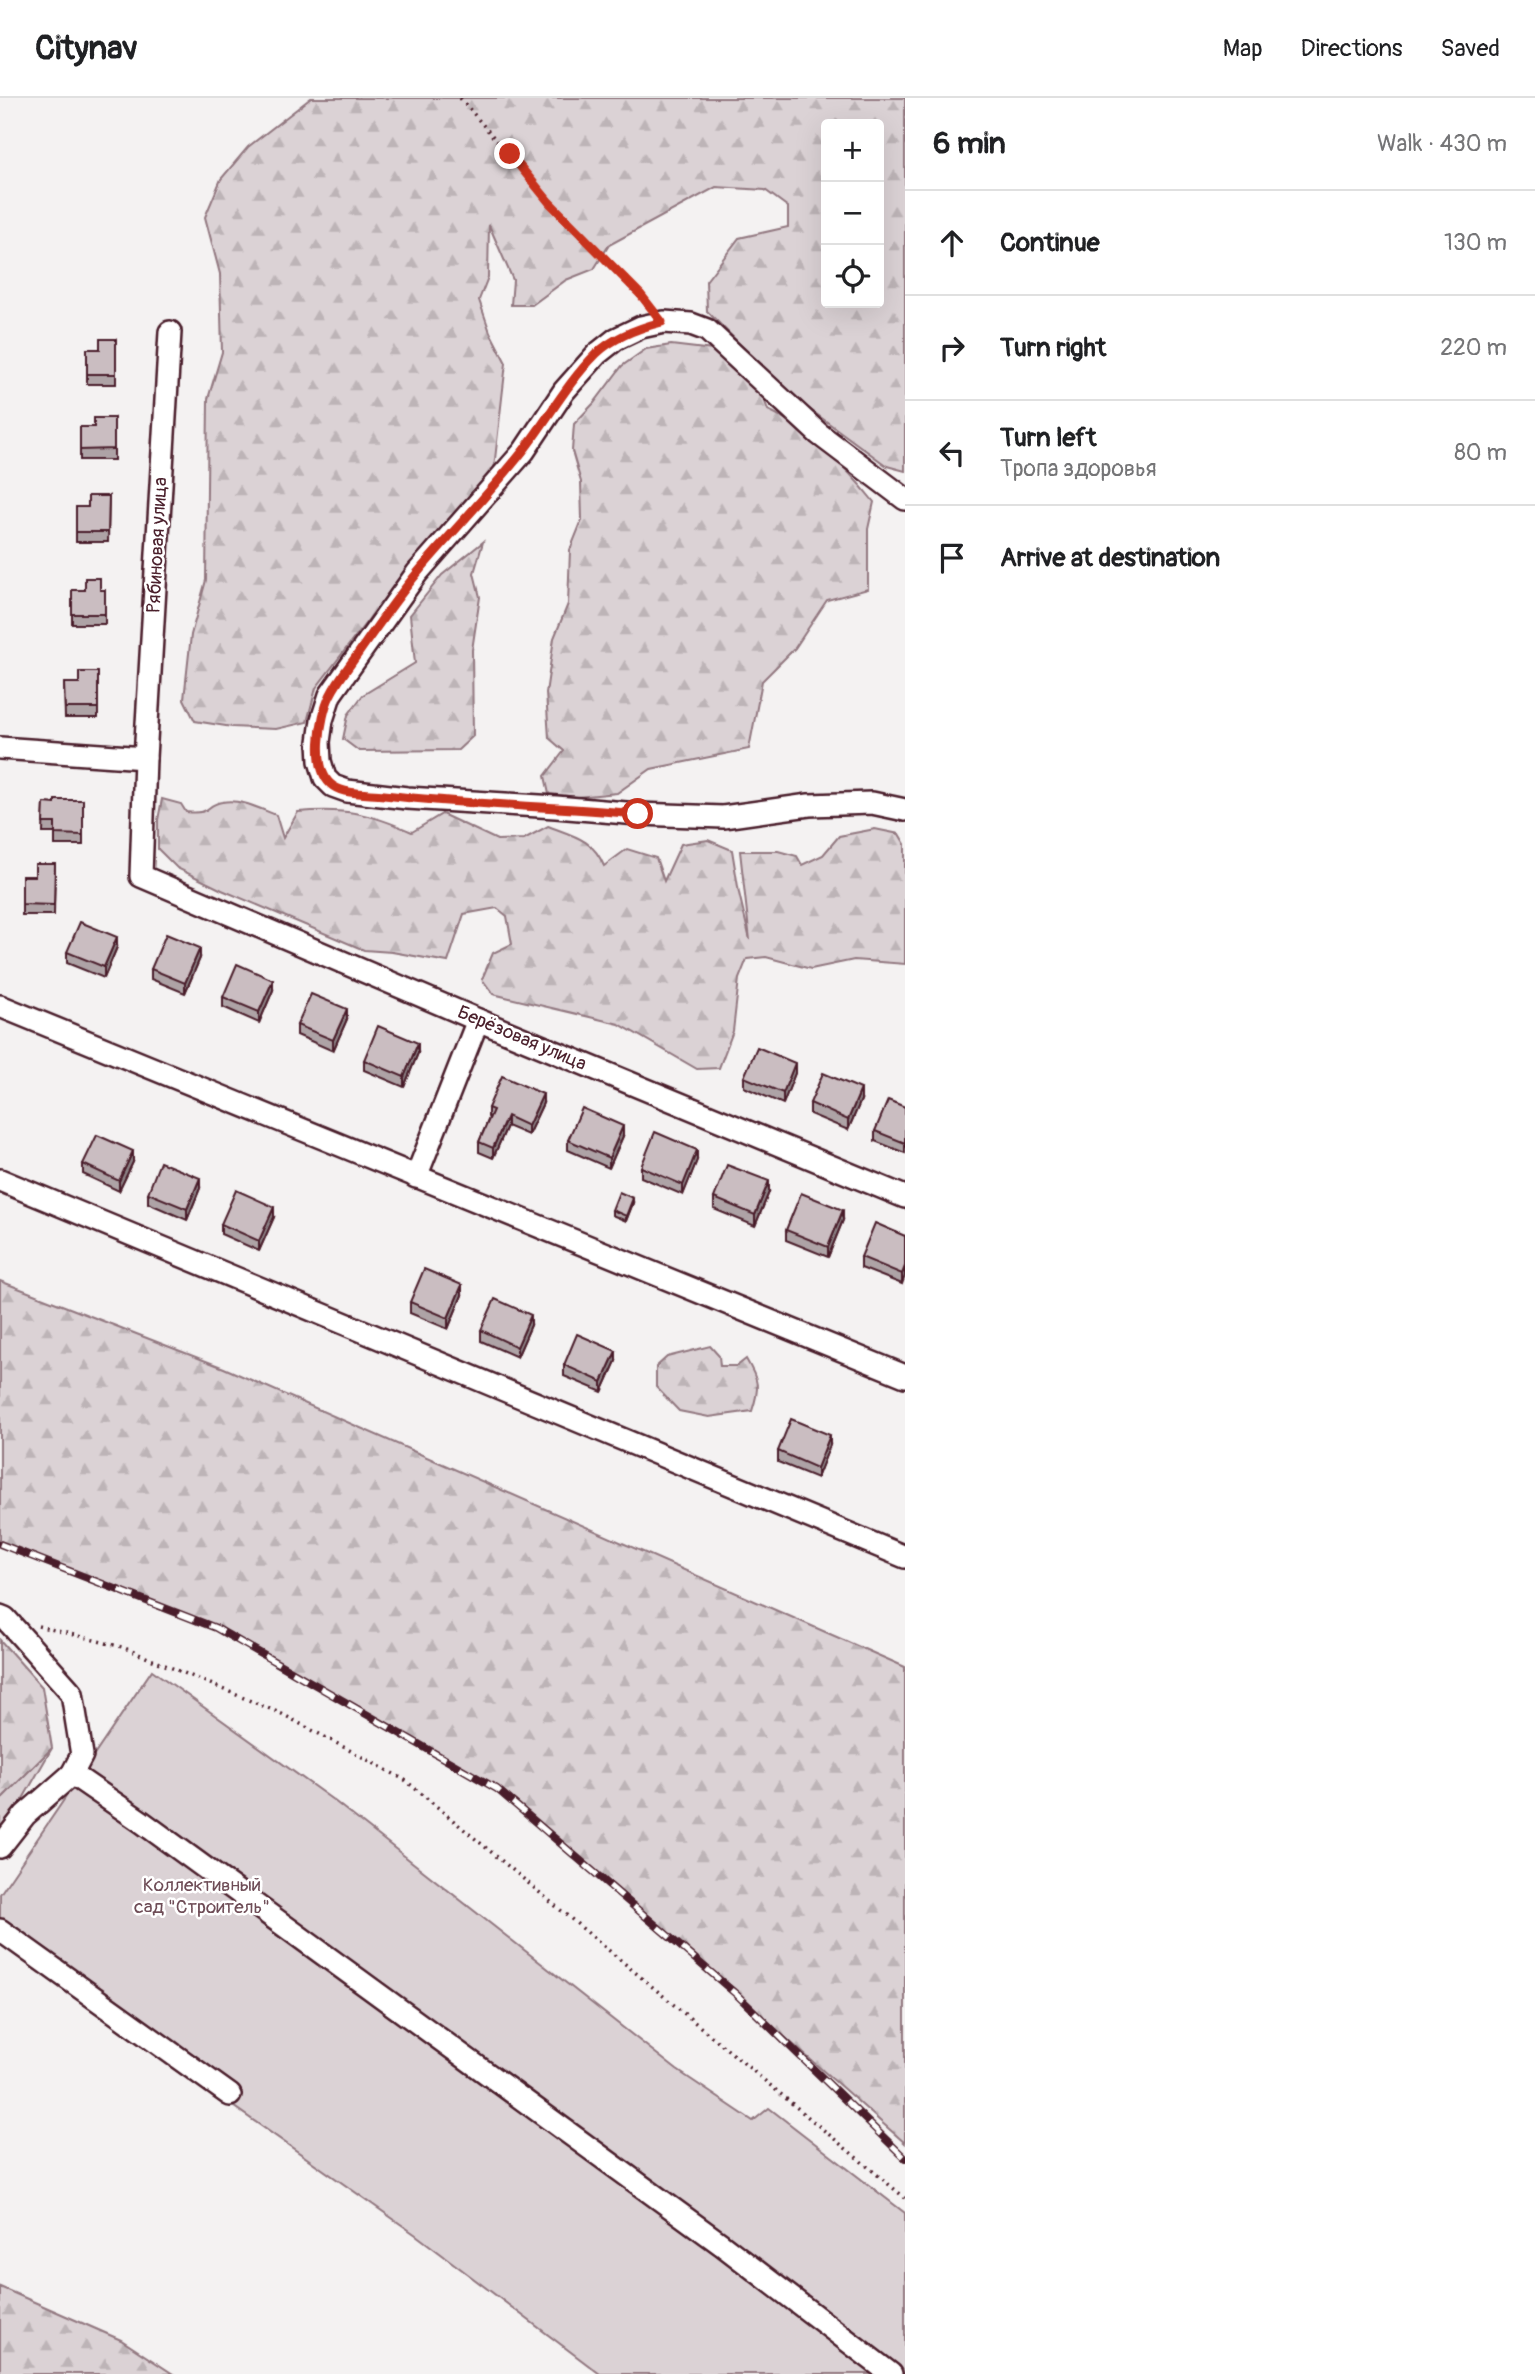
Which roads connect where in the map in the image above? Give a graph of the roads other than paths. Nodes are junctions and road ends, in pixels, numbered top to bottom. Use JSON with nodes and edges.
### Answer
{"nodes":[{"id":1,"x":170,"y":332,"type":"dead end"},
{"id":2,"x":905,"y":499,"type":"edge"},
{"id":3,"x":0,"y":748,"type":"edge"},
{"id":4,"x":145,"y":758,"type":"junction"},
{"id":5,"x":905,"y":810,"type":"edge"},
{"id":6,"x":141,"y":876,"type":"joint"},
{"id":7,"x":0,"y":1006,"type":"edge"},
{"id":8,"x":478,"y":1020,"type":"junction"},
{"id":9,"x":416,"y":1177,"type":"junction"},
{"id":10,"x":0,"y":1180,"type":"edge"},
{"id":11,"x":905,"y":1197,"type":"edge"},
{"id":12,"x":905,"y":1376,"type":"edge"},
{"id":13,"x":905,"y":1558,"type":"edge"},
{"id":14,"x":3,"y":1617,"type":"edge"},
{"id":15,"x":72,"y":1774,"type":"junction"},
{"id":16,"x":0,"y":1847,"type":"edge"},
{"id":17,"x":0,"y":1930,"type":"edge"},
{"id":18,"x":230,"y":2095,"type":"dead end"},
{"id":19,"x":891,"y":2374,"type":"edge"}],
"edges":[{"from":1,"to":4,"type":"street","name":"Рябиновая улица"},
{"from":2,"to":5,"type":"street"},
{"from":3,"to":4,"type":"street"},
{"from":4,"to":6,"type":"street","name":"Рябиновая улица"},
{"from":6,"to":8,"type":"street","name":"Берёзовая улица"},
{"from":7,"to":9,"type":"street"},
{"from":8,"to":9,"type":"street"},
{"from":8,"to":11,"type":"street","name":"Берёзовая улица"},
{"from":9,"to":12,"type":"street"},
{"from":10,"to":13,"type":"street"},
{"from":14,"to":15,"type":"street"},
{"from":15,"to":16,"type":"street"},
{"from":15,"to":19,"type":"street"},
{"from":17,"to":18,"type":"street"}]}
